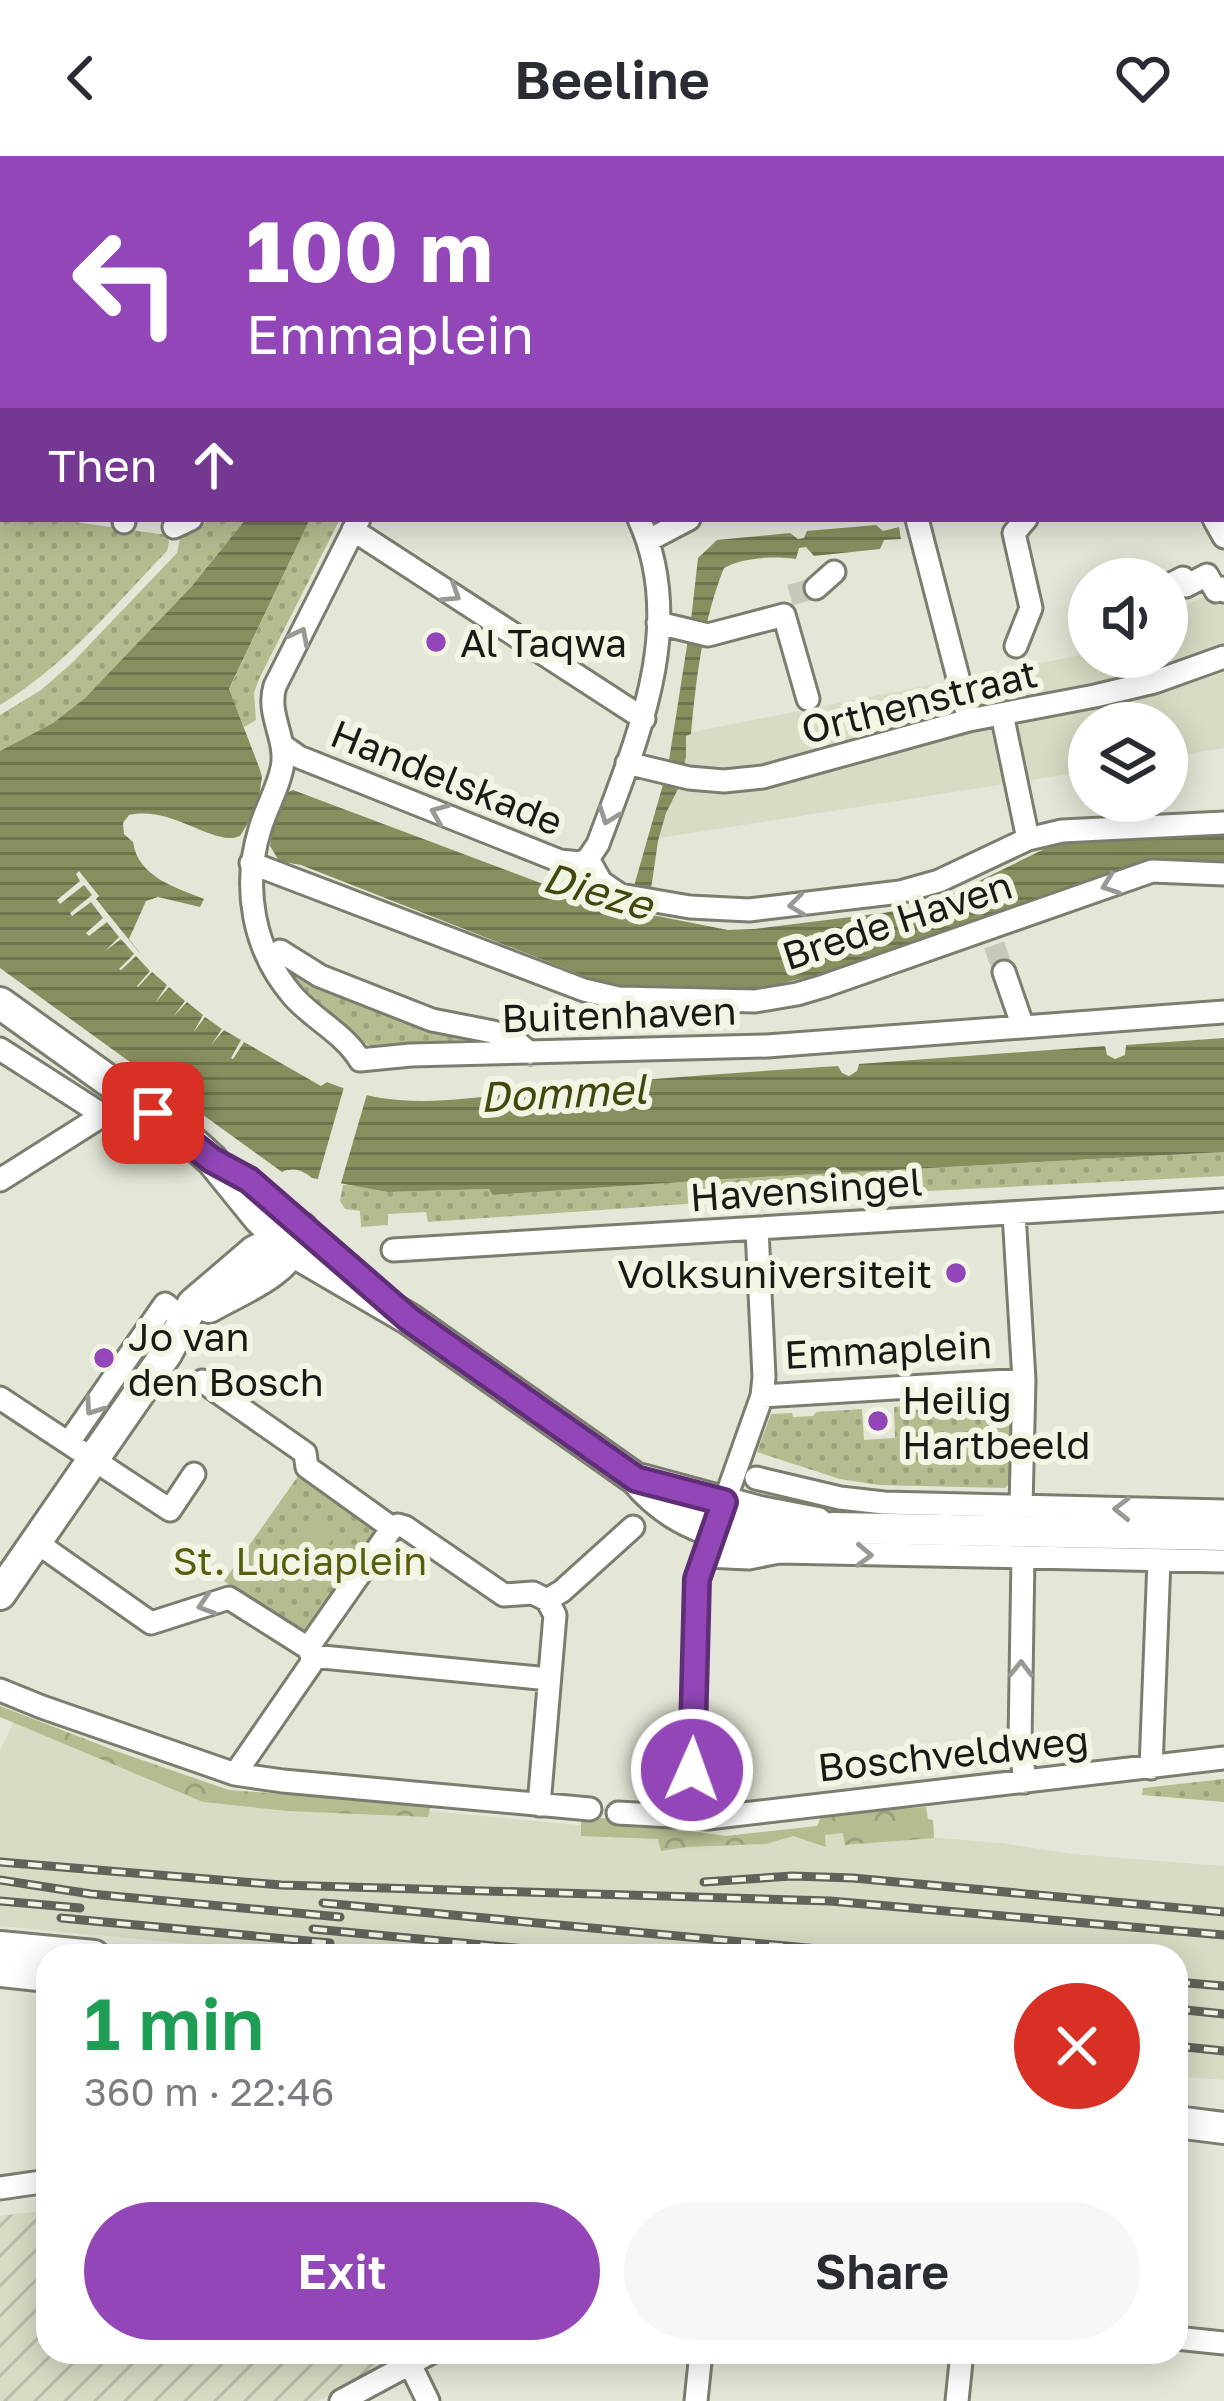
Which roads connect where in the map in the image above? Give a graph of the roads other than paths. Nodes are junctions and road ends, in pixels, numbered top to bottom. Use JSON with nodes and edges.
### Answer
{"nodes":[{"id":1,"x":677,"y":522,"type":"edge"},
{"id":2,"x":918,"y":522,"type":"edge"},
{"id":3,"x":1023,"y":522,"type":"edge"},
{"id":4,"x":356,"y":525,"type":"edge"},
{"id":5,"x":644,"y":530,"type":"edge"},
{"id":6,"x":834,"y":572,"type":"dead end"},
{"id":7,"x":1188,"y":585,"type":"edge"},
{"id":8,"x":816,"y":588,"type":"tunnel mouth"},
{"id":9,"x":1224,"y":592,"type":"edge"},
{"id":10,"x":664,"y":624,"type":"junction"},
{"id":11,"x":1016,"y":646,"type":"dead end"},
{"id":12,"x":1223,"y":662,"type":"edge"},
{"id":13,"x":1153,"y":678,"type":"edge"},
{"id":14,"x":1154,"y":682,"type":"junction"},
{"id":15,"x":808,"y":699,"type":"dead end"},
{"id":16,"x":1002,"y":714,"type":"junction"},
{"id":17,"x":644,"y":718,"type":"junction"},
{"id":18,"x":969,"y":719,"type":"junction"},
{"id":19,"x":282,"y":745,"type":"junction"},
{"id":20,"x":627,"y":763,"type":"junction"},
{"id":21,"x":1224,"y":823,"type":"edge"},
{"id":22,"x":1028,"y":839,"type":"junction"},
{"id":23,"x":588,"y":859,"type":"junction"},
{"id":24,"x":251,"y":863,"type":"junction"},
{"id":25,"x":1224,"y":874,"type":"edge"},
{"id":26,"x":280,"y":951,"type":"dead end"},
{"id":27,"x":1004,"y":972,"type":"tunnel mouth"},
{"id":28,"x":0,"y":1003,"type":"edge"},
{"id":29,"x":1224,"y":1012,"type":"edge"},
{"id":30,"x":1023,"y":1027,"type":"junction"},
{"id":31,"x":0,"y":1049,"type":"edge"},
{"id":32,"x":530,"y":1053,"type":"junction"},
{"id":33,"x":0,"y":1180,"type":"edge"},
{"id":34,"x":1224,"y":1200,"type":"edge"},
{"id":35,"x":1014,"y":1213,"type":"junction"},
{"id":36,"x":757,"y":1229,"type":"junction"},
{"id":37,"x":287,"y":1246,"type":"junction"},
{"id":38,"x":393,"y":1250,"type":"dead end"},
{"id":39,"x":409,"y":1319,"type":"junction"},
{"id":40,"x":1024,"y":1380,"type":"junction"},
{"id":41,"x":202,"y":1381,"type":"dead end"},
{"id":42,"x":763,"y":1396,"type":"junction"},
{"id":43,"x":0,"y":1398,"type":"edge"},
{"id":44,"x":82,"y":1450,"type":"junction"},
{"id":45,"x":194,"y":1474,"type":"dead end"},
{"id":46,"x":756,"y":1478,"type":"dead end"},
{"id":47,"x":636,"y":1479,"type":"junction"},
{"id":48,"x":724,"y":1502,"type":"junction"},
{"id":49,"x":1224,"y":1510,"type":"edge"},
{"id":50,"x":633,"y":1527,"type":"dead end"},
{"id":51,"x":392,"y":1528,"type":"junction"},
{"id":52,"x":832,"y":1528,"type":"junction"},
{"id":53,"x":949,"y":1530,"type":"junction"},
{"id":54,"x":1023,"y":1531,"type":"junction"},
{"id":55,"x":1224,"y":1535,"type":"edge"},
{"id":56,"x":36,"y":1542,"type":"junction"},
{"id":57,"x":709,"y":1544,"type":"junction"},
{"id":58,"x":976,"y":1556,"type":"junction"},
{"id":59,"x":1160,"y":1560,"type":"junction"},
{"id":60,"x":1224,"y":1561,"type":"edge"},
{"id":61,"x":0,"y":1594,"type":"edge"},
{"id":62,"x":548,"y":1600,"type":"junction"},
{"id":63,"x":310,"y":1652,"type":"junction"},
{"id":64,"x":549,"y":1679,"type":"junction"},
{"id":65,"x":0,"y":1690,"type":"edge"},
{"id":66,"x":1224,"y":1759,"type":"edge"},
{"id":67,"x":1151,"y":1768,"type":"junction"},
{"id":68,"x":235,"y":1774,"type":"junction"},
{"id":69,"x":1025,"y":1782,"type":"junction"},
{"id":70,"x":539,"y":1804,"type":"junction"},
{"id":71,"x":590,"y":1809,"type":"dead end"},
{"id":72,"x":618,"y":1814,"type":"dead end"},
{"id":73,"x":690,"y":1817,"type":"junction"},
{"id":74,"x":0,"y":1947,"type":"edge"},
{"id":75,"x":36,"y":1950,"type":"edge"},
{"id":76,"x":0,"y":1972,"type":"edge"},
{"id":77,"x":36,"y":1975,"type":"edge"},
{"id":78,"x":1188,"y":2108,"type":"edge"},
{"id":79,"x":1224,"y":2112,"type":"edge"},
{"id":80,"x":1188,"y":2124,"type":"edge"},
{"id":81,"x":1224,"y":2128,"type":"edge"},
{"id":82,"x":36,"y":2183,"type":"edge"},
{"id":83,"x":0,"y":2188,"type":"edge"},
{"id":84,"x":1188,"y":2339,"type":"edge"},
{"id":85,"x":1224,"y":2343,"type":"edge"},
{"id":86,"x":410,"y":2364,"type":"joint"},
{"id":87,"x":700,"y":2364,"type":"edge"},
{"id":88,"x":961,"y":2364,"type":"edge"},
{"id":89,"x":341,"y":2401,"type":"edge"},
{"id":90,"x":428,"y":2401,"type":"edge"},
{"id":91,"x":696,"y":2401,"type":"edge"},
{"id":92,"x":957,"y":2401,"type":"edge"}],
"edges":[{"from":1,"to":5,"type":"street"},
{"from":2,"to":18,"type":"street"},
{"from":3,"to":11,"type":"street"},
{"from":4,"to":17,"type":"street","one_way":true},
{"from":19,"to":4,"type":"street","one_way":true},
{"from":5,"to":10,"type":"street"},
{"from":6,"to":8,"type":"street"},
{"from":7,"to":9,"type":"street"},
{"from":10,"to":15,"type":"street"},
{"from":10,"to":17,"type":"street"},
{"from":12,"to":14,"type":"street","name":"Orthenstraat"},
{"from":13,"to":14,"type":"street"},
{"from":14,"to":16,"type":"street","name":"Orthenstraat"},
{"from":16,"to":18,"type":"street","name":"Orthenstraat"},
{"from":16,"to":22,"type":"street"},
{"from":17,"to":20,"type":"street"},
{"from":18,"to":20,"type":"street","name":"Orthenstraat"},
{"from":23,"to":19,"type":"street","name":"Handelskade","one_way":true},
{"from":19,"to":24,"type":"street"},
{"from":20,"to":23,"type":"street","one_way":true},
{"from":21,"to":22,"type":"street"},
{"from":22,"to":23,"type":"street","one_way":true},
{"from":25,"to":24,"type":"street","name":"Brede Haven","one_way":true},
{"from":24,"to":32,"type":"street","name":"Buitenhaven"},
{"from":26,"to":32,"type":"street"},
{"from":27,"to":30,"type":"street"},
{"from":28,"to":37,"type":"street"},
{"from":29,"to":30,"type":"street","name":"Buitenhaven"},
{"from":30,"to":32,"type":"street","name":"Buitenhaven"},
{"from":31,"to":33,"type":"street"},
{"from":34,"to":35,"type":"street","name":"Havensingel"},
{"from":35,"to":36,"type":"street","name":"Havensingel"},
{"from":35,"to":40,"type":"street"},
{"from":36,"to":38,"type":"street","name":"Havensingel"},
{"from":36,"to":42,"type":"street"},
{"from":37,"to":39,"type":"street"},
{"from":37,"to":39,"type":"street"},
{"from":37,"to":44,"type":"street"},
{"from":39,"to":47,"type":"street"},
{"from":40,"to":42,"type":"street","name":"Emmaplein"},
{"from":40,"to":54,"type":"street","name":"Emmaplein"},
{"from":41,"to":51,"type":"street"},
{"from":42,"to":48,"type":"street","name":"Emmaplein"},
{"from":43,"to":44,"type":"street"},
{"from":44,"to":45,"type":"street"},
{"from":44,"to":56,"type":"street"},
{"from":46,"to":54,"type":"street"},
{"from":47,"to":48,"type":"street"},
{"from":47,"to":57,"type":"street"},
{"from":48,"to":52,"type":"street"},
{"from":48,"to":57,"type":"street","name":"Emmaplein"},
{"from":49,"to":54,"type":"street","one_way":true},
{"from":50,"to":62,"type":"street"},
{"from":51,"to":62,"type":"street"},
{"from":51,"to":63,"type":"street"},
{"from":52,"to":53,"type":"street"},
{"from":52,"to":57,"type":"street"},
{"from":53,"to":54,"type":"street"},
{"from":53,"to":58,"type":"street"},
{"from":54,"to":55,"type":"street"},
{"from":54,"to":58,"type":"street"},
{"from":54,"to":59,"type":"street"},
{"from":69,"to":54,"type":"street","name":"Emmaplein","one_way":true},
{"from":56,"to":61,"type":"street"},
{"from":63,"to":56,"type":"street","one_way":true},
{"from":57,"to":58,"type":"street","one_way":true},
{"from":57,"to":73,"type":"street","name":"Emmaplein"},
{"from":59,"to":60,"type":"street"},
{"from":59,"to":67,"type":"street"},
{"from":62,"to":64,"type":"street"},
{"from":63,"to":64,"type":"street"},
{"from":63,"to":68,"type":"street"},
{"from":64,"to":70,"type":"street"},
{"from":65,"to":68,"type":"street"},
{"from":66,"to":67,"type":"street","name":"Boschveldweg"},
{"from":67,"to":69,"type":"street","name":"Boschveldweg"},
{"from":68,"to":70,"type":"street"},
{"from":69,"to":73,"type":"street","name":"Boschveldweg"},
{"from":70,"to":71,"type":"street"},
{"from":72,"to":73,"type":"street","name":"Boschveldweg"},
{"from":74,"to":75,"type":"street"},
{"from":76,"to":77,"type":"street"},
{"from":78,"to":79,"type":"street"},
{"from":80,"to":81,"type":"street"},
{"from":82,"to":83,"type":"street"},
{"from":84,"to":85,"type":"street"},
{"from":86,"to":89,"type":"street"},
{"from":86,"to":90,"type":"street"},
{"from":87,"to":91,"type":"street"},
{"from":88,"to":92,"type":"street"}]}
